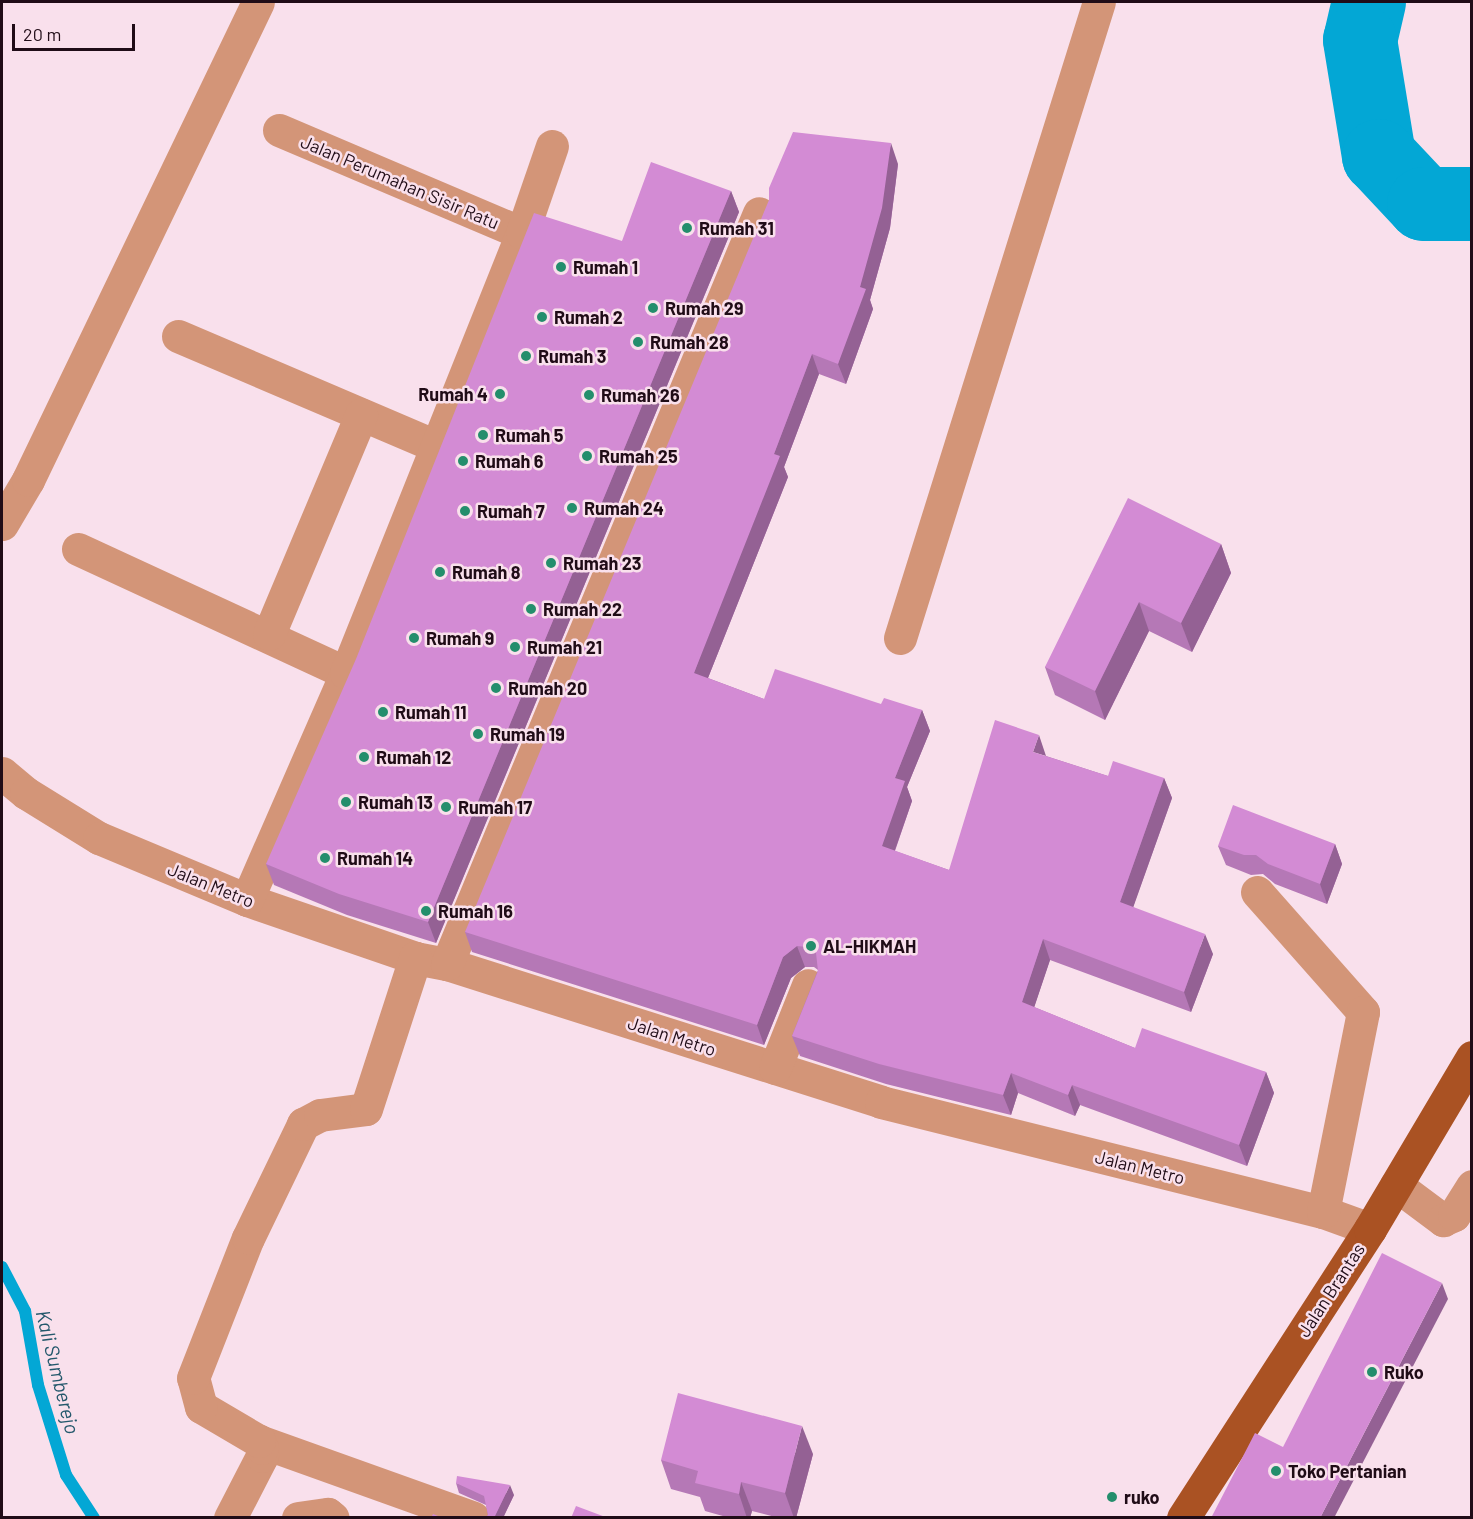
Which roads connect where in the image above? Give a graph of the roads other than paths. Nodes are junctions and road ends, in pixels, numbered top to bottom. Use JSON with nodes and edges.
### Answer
{"nodes":[{"id":1,"x":258,"y":2,"type":"edge"},
{"id":2,"x":1099,"y":2,"type":"edge"},
{"id":3,"x":279,"y":130,"type":"dead end"},
{"id":4,"x":552,"y":146,"type":"dead end"},
{"id":5,"x":759,"y":213,"type":"dead end"},
{"id":6,"x":522,"y":233,"type":"junction"},
{"id":7,"x":178,"y":336,"type":"dead end"},
{"id":8,"x":361,"y":415,"type":"junction"},
{"id":9,"x":436,"y":446,"type":"junction"},
{"id":10,"x":2,"y":524,"type":"edge"},
{"id":11,"x":78,"y":549,"type":"dead end"},
{"id":12,"x":269,"y":634,"type":"junction"},
{"id":13,"x":900,"y":638,"type":"dead end"},
{"id":14,"x":346,"y":673,"type":"junction"},
{"id":15,"x":2,"y":773,"type":"edge"},
{"id":16,"x":1257,"y":892,"type":"dead end"},
{"id":17,"x":247,"y":900,"type":"junction"},
{"id":18,"x":415,"y":958,"type":"junction"},
{"id":19,"x":447,"y":964,"type":"junction"},
{"id":20,"x":808,"y":985,"type":"dead end"},
{"id":21,"x":1472,"y":1058,"type":"edge"},
{"id":22,"x":775,"y":1068,"type":"junction"},
{"id":23,"x":1396,"y":1185,"type":"junction"},
{"id":24,"x":1472,"y":1186,"type":"edge"},
{"id":25,"x":1323,"y":1212,"type":"junction"},
{"id":26,"x":1370,"y":1229,"type":"junction"},
{"id":27,"x":259,"y":1442,"type":"junction"},
{"id":28,"x":230,"y":1518,"type":"edge"},
{"id":29,"x":298,"y":1518,"type":"edge"},
{"id":30,"x":333,"y":1518,"type":"edge"},
{"id":31,"x":474,"y":1518,"type":"edge"},
{"id":32,"x":1183,"y":1518,"type":"edge"}],
"edges":[{"from":1,"to":10,"type":"street"},
{"from":2,"to":13,"type":"street"},
{"from":3,"to":6,"type":"street","name":"Jalan Perumahan Sisir Ratu"},
{"from":4,"to":6,"type":"street","name":"Jalan Perumahan Sisir Ratu"},
{"from":5,"to":19,"type":"street"},
{"from":6,"to":9,"type":"street","name":"Jalan Perumahan Sisir Ratu"},
{"from":7,"to":8,"type":"street"},
{"from":8,"to":9,"type":"street"},
{"from":8,"to":12,"type":"street"},
{"from":9,"to":14,"type":"street","name":"Jalan Perumahan Sisir Ratu"},
{"from":11,"to":12,"type":"street"},
{"from":12,"to":14,"type":"street"},
{"from":14,"to":17,"type":"street","name":"Jalan Perumahan Sisir Ratu"},
{"from":15,"to":17,"type":"street","name":"Jalan Metro"},
{"from":16,"to":25,"type":"street"},
{"from":17,"to":18,"type":"street","name":"Jalan Metro"},
{"from":18,"to":19,"type":"street","name":"Jalan Metro"},
{"from":18,"to":27,"type":"street"},
{"from":19,"to":22,"type":"street","name":"Jalan Metro"},
{"from":20,"to":22,"type":"street"},
{"from":21,"to":23,"type":"main road","name":"Jalan Brantas"},
{"from":22,"to":25,"type":"street","name":"Jalan Metro"},
{"from":23,"to":24,"type":"street"},
{"from":23,"to":26,"type":"main road","name":"Jalan Brantas"},
{"from":25,"to":26,"type":"street","name":"Jalan Metro"},
{"from":26,"to":32,"type":"main road","name":"Jalan Brantas"},
{"from":27,"to":28,"type":"street"},
{"from":27,"to":31,"type":"street"},
{"from":29,"to":30,"type":"street"}]}
